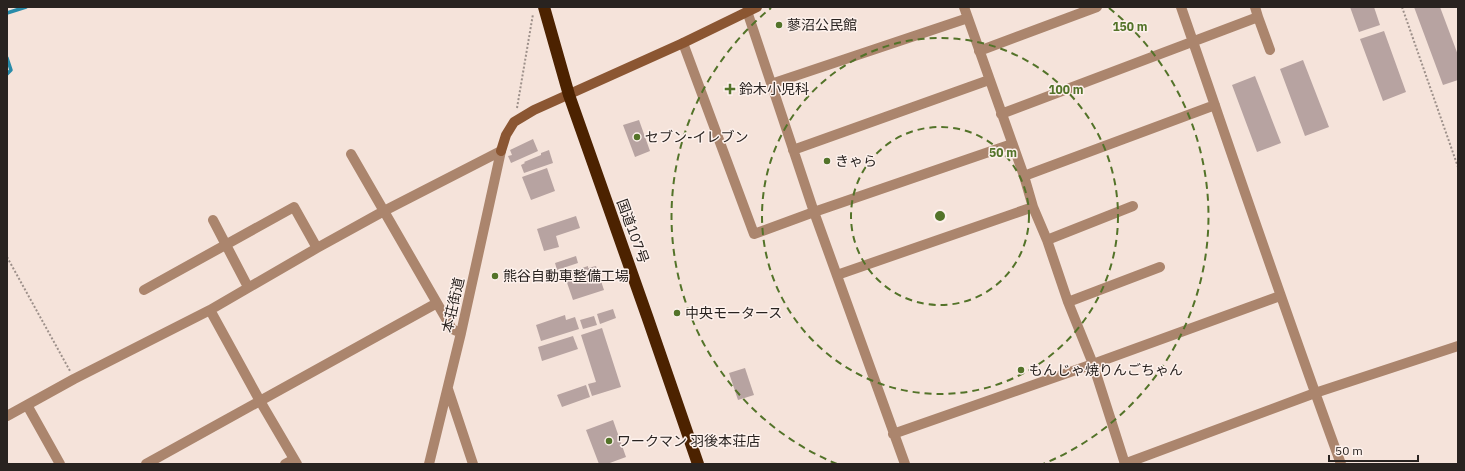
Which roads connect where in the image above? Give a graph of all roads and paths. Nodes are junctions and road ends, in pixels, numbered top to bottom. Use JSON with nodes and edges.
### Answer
{"nodes":[{"id":1,"x":535,"y":7,"type":"edge"},
{"id":2,"x":544,"y":7,"type":"edge"},
{"id":3,"x":757,"y":7,"type":"edge"},
{"id":4,"x":964,"y":7,"type":"edge"},
{"id":5,"x":1097,"y":7,"type":"edge"},
{"id":6,"x":1181,"y":7,"type":"edge"},
{"id":7,"x":1255,"y":7,"type":"edge"},
{"id":8,"x":1402,"y":7,"type":"edge"},
{"id":9,"x":747,"y":11,"type":"junction"},
{"id":10,"x":1258,"y":17,"type":"junction"},
{"id":11,"x":968,"y":18,"type":"junction"},
{"id":12,"x":1193,"y":42,"type":"junction"},
{"id":13,"x":683,"y":43,"type":"junction"},
{"id":14,"x":1270,"y":50,"type":"dead end"},
{"id":15,"x":979,"y":51,"type":"junction"},
{"id":16,"x":989,"y":80,"type":"junction"},
{"id":17,"x":771,"y":84,"type":"junction"},
{"id":18,"x":569,"y":95,"type":"junction"},
{"id":19,"x":1216,"y":105,"type":"junction"},
{"id":20,"x":1001,"y":114,"type":"junction"},
{"id":21,"x":514,"y":122,"type":"junction"},
{"id":22,"x":1012,"y":144,"type":"junction"},
{"id":23,"x":793,"y":150,"type":"junction"},
{"id":24,"x":501,"y":151,"type":"junction"},
{"id":25,"x":351,"y":154,"type":"dead end"},
{"id":26,"x":1458,"y":167,"type":"edge"},
{"id":27,"x":1024,"y":176,"type":"junction"},
{"id":28,"x":1133,"y":206,"type":"dead end"},
{"id":29,"x":1033,"y":207,"type":"junction"},
{"id":30,"x":384,"y":211,"type":"junction"},
{"id":31,"x":814,"y":212,"type":"junction"},
{"id":32,"x":213,"y":220,"type":"dead end"},
{"id":33,"x":1047,"y":240,"type":"junction"},
{"id":34,"x":226,"y":245,"type":"junction"},
{"id":35,"x":317,"y":248,"type":"junction"},
{"id":36,"x":7,"y":257,"type":"edge"},
{"id":37,"x":1160,"y":267,"type":"dead end"},
{"id":38,"x":837,"y":275,"type":"junction"},
{"id":39,"x":248,"y":287,"type":"junction"},
{"id":40,"x":144,"y":290,"type":"dead end"},
{"id":41,"x":1280,"y":296,"type":"junction"},
{"id":42,"x":1068,"y":302,"type":"junction"},
{"id":43,"x":437,"y":303,"type":"junction"},
{"id":44,"x":210,"y":310,"type":"junction"},
{"id":45,"x":461,"y":333,"type":"junction"},
{"id":46,"x":1458,"y":346,"type":"edge"},
{"id":47,"x":1093,"y":364,"type":"junction"},
{"id":48,"x":74,"y":379,"type":"junction"},
{"id":49,"x":448,"y":389,"type":"junction"},
{"id":50,"x":1315,"y":393,"type":"junction"},
{"id":51,"x":260,"y":401,"type":"junction"},
{"id":52,"x":27,"y":405,"type":"junction"},
{"id":53,"x":7,"y":416,"type":"edge"},
{"id":54,"x":894,"y":434,"type":"junction"},
{"id":55,"x":292,"y":462,"type":"edge"},
{"id":56,"x":60,"y":464,"type":"edge"},
{"id":57,"x":146,"y":464,"type":"edge"},
{"id":58,"x":429,"y":464,"type":"edge"},
{"id":59,"x":473,"y":464,"type":"edge"},
{"id":60,"x":698,"y":464,"type":"edge"},
{"id":61,"x":905,"y":464,"type":"edge"},
{"id":62,"x":1125,"y":464,"type":"edge"},
{"id":63,"x":1341,"y":464,"type":"edge"}],
"edges":[{"from":1,"to":21,"type":"path"},
{"from":2,"to":18,"type":"highway","name":"国道107号"},
{"from":3,"to":9,"type":"street"},
{"from":4,"to":11,"type":"street"},
{"from":5,"to":15,"type":"street"},
{"from":6,"to":12,"type":"street"},
{"from":7,"to":10,"type":"street"},
{"from":8,"to":26,"type":"path"},
{"from":9,"to":13,"type":"street"},
{"from":9,"to":17,"type":"street"},
{"from":10,"to":12,"type":"street"},
{"from":10,"to":14,"type":"street"},
{"from":11,"to":15,"type":"street"},
{"from":11,"to":17,"type":"street"},
{"from":12,"to":19,"type":"street"},
{"from":12,"to":20,"type":"street"},
{"from":13,"to":18,"type":"street"},
{"from":13,"to":31,"type":"street"},
{"from":15,"to":16,"type":"street"},
{"from":16,"to":20,"type":"street"},
{"from":16,"to":23,"type":"street"},
{"from":17,"to":23,"type":"street"},
{"from":18,"to":21,"type":"street"},
{"from":18,"to":60,"type":"highway","name":"国道107号"},
{"from":19,"to":27,"type":"street"},
{"from":19,"to":41,"type":"street"},
{"from":20,"to":22,"type":"street"},
{"from":21,"to":24,"type":"street"},
{"from":22,"to":27,"type":"street"},
{"from":22,"to":31,"type":"street"},
{"from":23,"to":31,"type":"street"},
{"from":24,"to":30,"type":"street"},
{"from":24,"to":45,"type":"street","name":"本荘街道"},
{"from":25,"to":30,"type":"street"},
{"from":27,"to":29,"type":"street"},
{"from":28,"to":33,"type":"street"},
{"from":29,"to":33,"type":"street"},
{"from":29,"to":38,"type":"street"},
{"from":30,"to":35,"type":"street"},
{"from":30,"to":43,"type":"street"},
{"from":31,"to":38,"type":"street"},
{"from":32,"to":34,"type":"street"},
{"from":33,"to":42,"type":"street"},
{"from":34,"to":35,"type":"street"},
{"from":34,"to":39,"type":"street"},
{"from":34,"to":40,"type":"street"},
{"from":35,"to":39,"type":"street"},
{"from":36,"to":48,"type":"path"},
{"from":37,"to":42,"type":"street"},
{"from":38,"to":54,"type":"street"},
{"from":39,"to":44,"type":"street"},
{"from":41,"to":47,"type":"street"},
{"from":41,"to":50,"type":"street"},
{"from":42,"to":47,"type":"street"},
{"from":43,"to":45,"type":"street"},
{"from":43,"to":51,"type":"street"},
{"from":44,"to":48,"type":"street"},
{"from":44,"to":51,"type":"street"},
{"from":45,"to":49,"type":"street","name":"本荘街道"},
{"from":46,"to":50,"type":"street"},
{"from":47,"to":54,"type":"street"},
{"from":47,"to":62,"type":"street"},
{"from":48,"to":52,"type":"street"},
{"from":49,"to":58,"type":"street","name":"本荘街道"},
{"from":49,"to":59,"type":"street"},
{"from":50,"to":62,"type":"street"},
{"from":50,"to":63,"type":"street"},
{"from":51,"to":55,"type":"street"},
{"from":51,"to":57,"type":"street"},
{"from":52,"to":53,"type":"street"},
{"from":52,"to":56,"type":"street"},
{"from":54,"to":61,"type":"street"}]}
